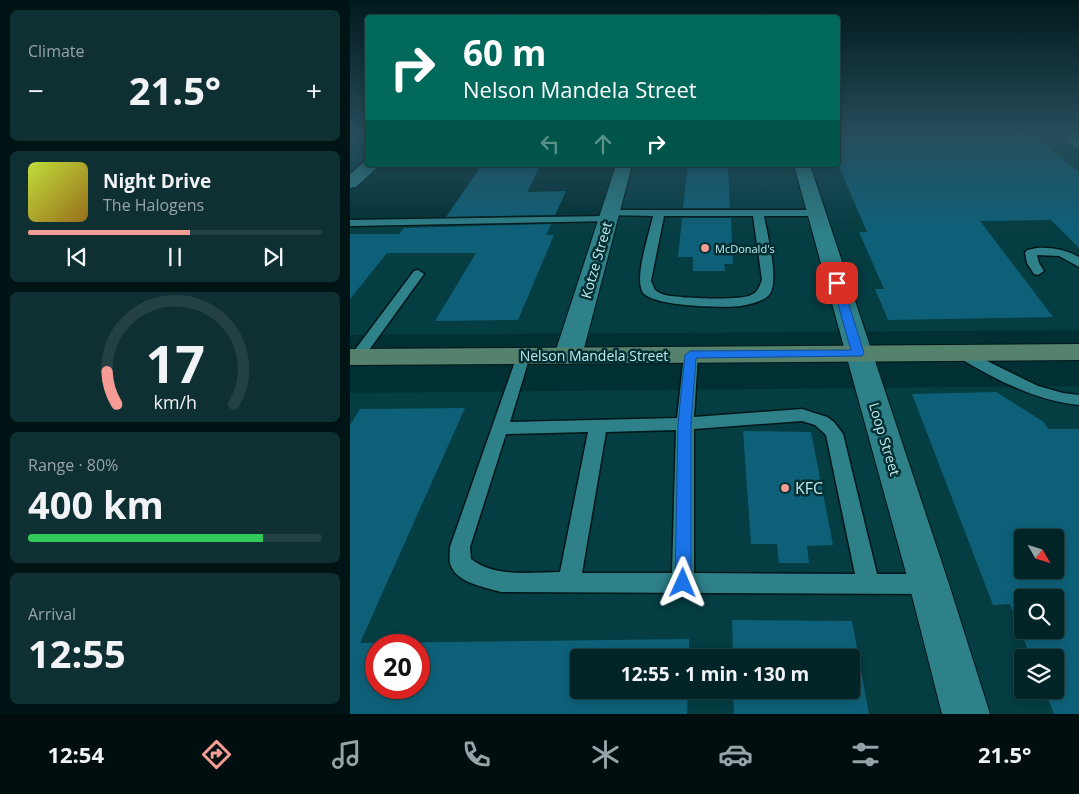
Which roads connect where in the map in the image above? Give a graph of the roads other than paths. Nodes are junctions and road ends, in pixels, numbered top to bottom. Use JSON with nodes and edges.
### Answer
{"nodes":[{"id":1,"x":369,"y":167,"type":"edge"},
{"id":2,"x":623,"y":167,"type":"edge"},
{"id":3,"x":803,"y":167,"type":"edge"},
{"id":4,"x":350,"y":183,"type":"edge"},
{"id":5,"x":659,"y":213,"type":"junction"},
{"id":6,"x":758,"y":213,"type":"junction"},
{"id":7,"x":816,"y":213,"type":"junction"},
{"id":8,"x":609,"y":216,"type":"junction"},
{"id":9,"x":350,"y":223,"type":"edge"},
{"id":10,"x":1079,"y":263,"type":"edge"},
{"id":11,"x":1038,"y":271,"type":"dead end"},
{"id":12,"x":418,"y":274,"type":"dead end"},
{"id":13,"x":961,"y":352,"type":"junction"},
{"id":14,"x":1079,"y":352,"type":"edge"},
{"id":15,"x":858,"y":353,"type":"junction"},
{"id":16,"x":690,"y":355,"type":"junction"},
{"id":17,"x":523,"y":356,"type":"junction"},
{"id":18,"x":568,"y":356,"type":"junction"},
{"id":19,"x":352,"y":360,"type":"edge"},
{"id":20,"x":1079,"y":400,"type":"edge"},
{"id":21,"x":684,"y":424,"type":"junction"},
{"id":22,"x":598,"y":426,"type":"junction"},
{"id":23,"x":499,"y":428,"type":"junction"},
{"id":24,"x":569,"y":582,"type":"junction"},
{"id":25,"x":683,"y":583,"type":"junction"},
{"id":26,"x":868,"y":583,"type":"junction"},
{"id":27,"x":929,"y":584,"type":"junction"},
{"id":28,"x":966,"y":714,"type":"edge"}],
"edges":[{"from":1,"to":4,"type":"street"},
{"from":2,"to":8,"type":"street","name":"Kotze Street"},
{"from":3,"to":7,"type":"street","name":"Loop Street"},
{"from":5,"to":6,"type":"lane"},
{"from":5,"to":6,"type":"lane"},
{"from":5,"to":8,"type":"lane"},
{"from":6,"to":7,"type":"lane"},
{"from":7,"to":15,"type":"street","name":"Loop Street"},
{"from":8,"to":9,"type":"lane"},
{"from":8,"to":18,"type":"street","name":"Kotze Street"},
{"from":10,"to":11,"type":"lane"},
{"from":12,"to":19,"type":"lane"},
{"from":13,"to":14,"type":"main road","name":"Nelson Mandela Street"},
{"from":13,"to":15,"type":"main road","name":"Nelson Mandela Street"},
{"from":13,"to":20,"type":"lane"},
{"from":15,"to":16,"type":"main road","name":"Nelson Mandela Street"},
{"from":15,"to":27,"type":"street","name":"Loop Street"},
{"from":16,"to":18,"type":"main road","name":"Nelson Mandela Street"},
{"from":16,"to":21,"type":"lane"},
{"from":17,"to":18,"type":"main road","name":"Nelson Mandela Street"},
{"from":17,"to":19,"type":"main road","name":"Nelson Mandela Street"},
{"from":17,"to":23,"type":"lane"},
{"from":21,"to":22,"type":"lane"},
{"from":21,"to":25,"type":"lane"},
{"from":21,"to":26,"type":"lane"},
{"from":22,"to":23,"type":"lane"},
{"from":22,"to":24,"type":"lane"},
{"from":23,"to":24,"type":"lane"},
{"from":24,"to":25,"type":"lane"},
{"from":25,"to":26,"type":"lane"},
{"from":26,"to":27,"type":"lane"},
{"from":27,"to":28,"type":"street","name":"Loop Street"}]}
